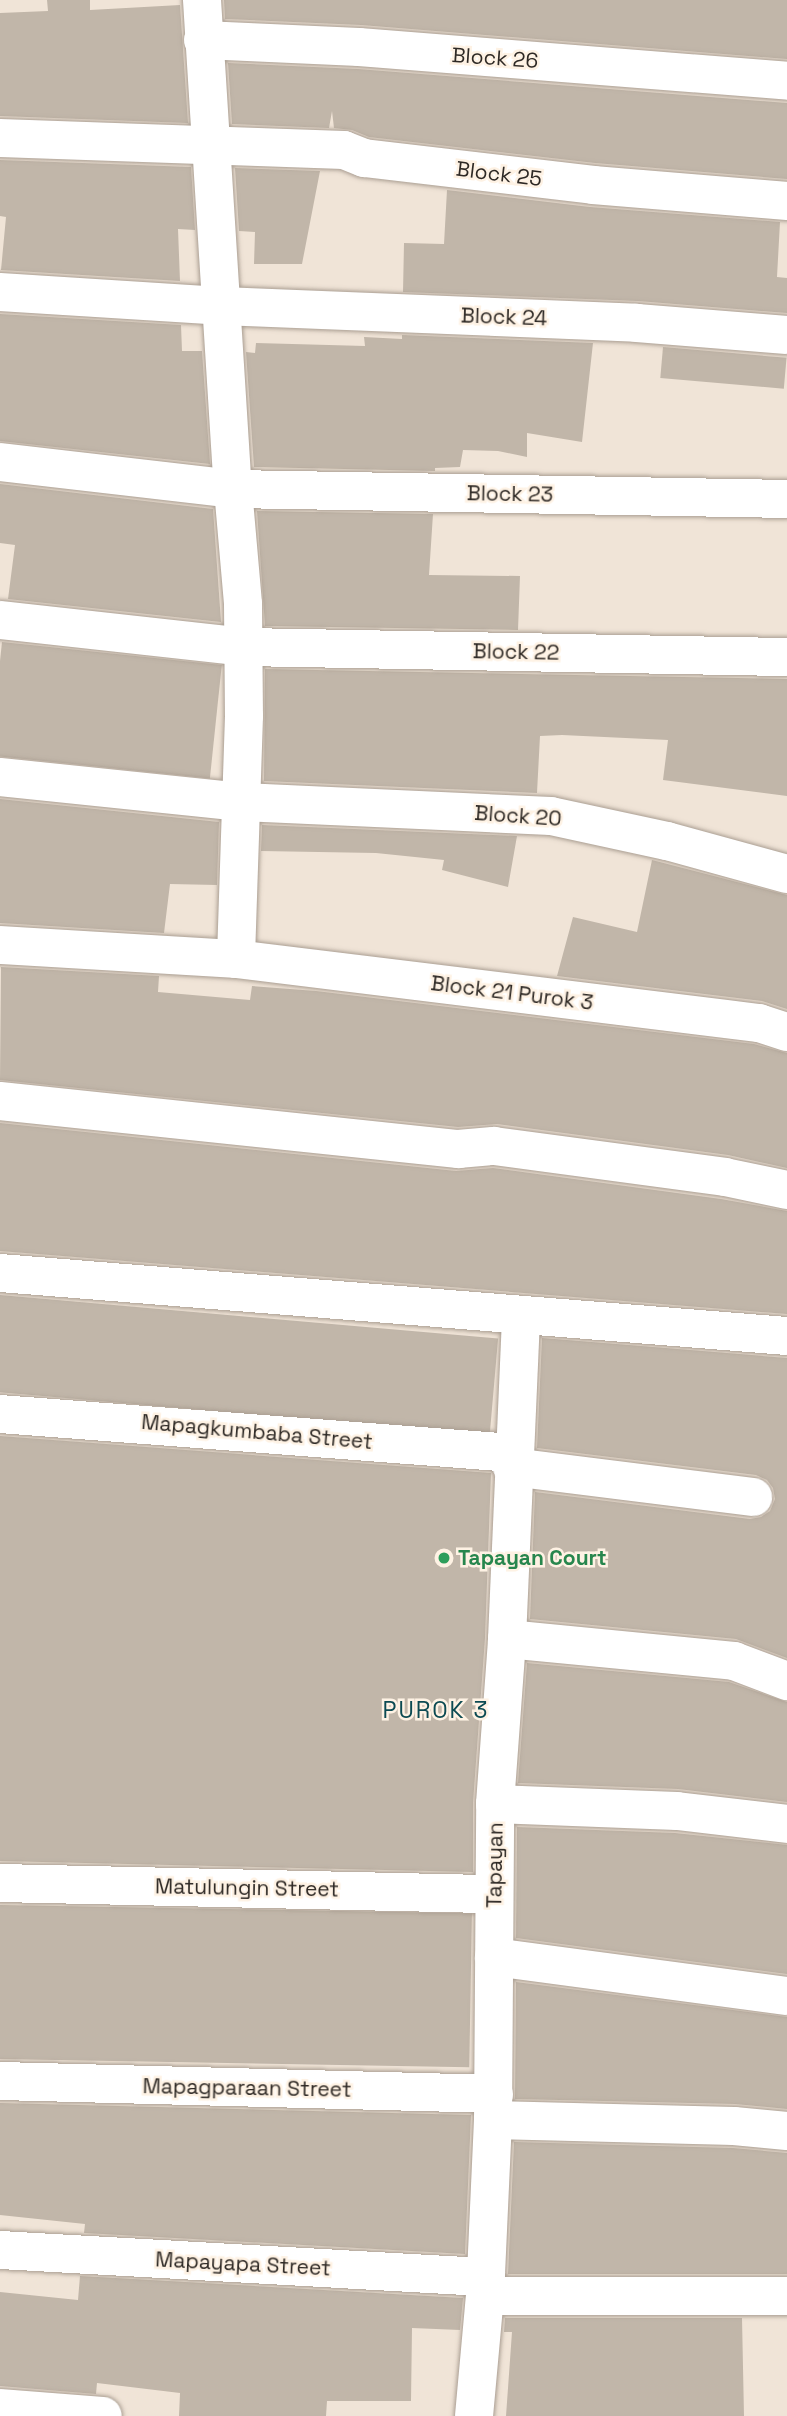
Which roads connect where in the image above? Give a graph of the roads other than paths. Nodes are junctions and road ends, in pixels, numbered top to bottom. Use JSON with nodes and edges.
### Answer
{"nodes":[{"id":1,"x":202,"y":0,"type":"edge"},
{"id":2,"x":203,"y":40,"type":"junction"},
{"id":3,"x":787,"y":81,"type":"edge"},
{"id":4,"x":0,"y":138,"type":"edge"},
{"id":5,"x":212,"y":144,"type":"junction"},
{"id":6,"x":787,"y":201,"type":"edge"},
{"id":7,"x":0,"y":292,"type":"edge"},
{"id":8,"x":221,"y":306,"type":"junction"},
{"id":9,"x":787,"y":335,"type":"edge"},
{"id":10,"x":0,"y":462,"type":"edge"},
{"id":11,"x":233,"y":489,"type":"junction"},
{"id":12,"x":787,"y":499,"type":"edge"},
{"id":13,"x":0,"y":620,"type":"edge"},
{"id":14,"x":244,"y":647,"type":"junction"},
{"id":15,"x":787,"y":657,"type":"edge"},
{"id":16,"x":0,"y":777,"type":"edge"},
{"id":17,"x":242,"y":802,"type":"junction"},
{"id":18,"x":787,"y":874,"type":"edge"},
{"id":19,"x":0,"y":945,"type":"edge"},
{"id":20,"x":236,"y":959,"type":"junction"},
{"id":21,"x":787,"y":1032,"type":"edge"},
{"id":22,"x":0,"y":1101,"type":"edge"},
{"id":23,"x":787,"y":1190,"type":"edge"},
{"id":24,"x":0,"y":1273,"type":"edge"},
{"id":25,"x":521,"y":1315,"type":"junction"},
{"id":26,"x":787,"y":1336,"type":"edge"},
{"id":27,"x":0,"y":1413,"type":"edge"},
{"id":28,"x":513,"y":1460,"type":"junction"},
{"id":29,"x":753,"y":1497,"type":"dead end"},
{"id":30,"x":507,"y":1639,"type":"junction"},
{"id":31,"x":787,"y":1681,"type":"edge"},
{"id":32,"x":495,"y":1804,"type":"junction"},
{"id":33,"x":787,"y":1824,"type":"edge"},
{"id":34,"x":0,"y":1883,"type":"edge"},
{"id":35,"x":494,"y":1894,"type":"junction"},
{"id":36,"x":494,"y":1956,"type":"junction"},
{"id":37,"x":787,"y":1996,"type":"edge"},
{"id":38,"x":0,"y":2081,"type":"edge"},
{"id":39,"x":494,"y":2107,"type":"junction"},
{"id":40,"x":787,"y":2132,"type":"edge"},
{"id":41,"x":0,"y":2250,"type":"edge"},
{"id":42,"x":486,"y":2286,"type":"junction"},
{"id":43,"x":787,"y":2296,"type":"edge"},
{"id":44,"x":0,"y":2408,"type":"edge"},
{"id":45,"x":103,"y":2416,"type":"edge"},
{"id":46,"x":474,"y":2416,"type":"edge"}],
"edges":[{"from":1,"to":2,"type":"street"},
{"from":2,"to":3,"type":"street","name":"Block 26"},
{"from":2,"to":5,"type":"street"},
{"from":4,"to":5,"type":"street","name":"Block 25"},
{"from":5,"to":6,"type":"street","name":"Block 25"},
{"from":5,"to":8,"type":"street"},
{"from":7,"to":8,"type":"street","name":"Block 24"},
{"from":8,"to":9,"type":"street","name":"Block 24"},
{"from":8,"to":11,"type":"street"},
{"from":10,"to":11,"type":"street","name":"Block 23"},
{"from":11,"to":12,"type":"street","name":"Block 23"},
{"from":11,"to":14,"type":"street"},
{"from":13,"to":14,"type":"street","name":"Block 22"},
{"from":14,"to":15,"type":"street","name":"Block 22"},
{"from":14,"to":17,"type":"street"},
{"from":16,"to":17,"type":"street","name":"Block 20"},
{"from":17,"to":18,"type":"street","name":"Block 20"},
{"from":17,"to":20,"type":"street"},
{"from":19,"to":20,"type":"street","name":"Block 21 Purok 3"},
{"from":20,"to":21,"type":"street","name":"Block 21 Purok 3"},
{"from":22,"to":23,"type":"street"},
{"from":24,"to":25,"type":"street"},
{"from":25,"to":26,"type":"street"},
{"from":25,"to":28,"type":"street","name":"Tapayan"},
{"from":27,"to":28,"type":"street","name":"Mapagkumbaba Street"},
{"from":28,"to":29,"type":"street","name":"Mapagkumbaba Street"},
{"from":28,"to":30,"type":"street","name":"Tapayan"},
{"from":30,"to":31,"type":"street"},
{"from":30,"to":32,"type":"street","name":"Tapayan"},
{"from":32,"to":33,"type":"street"},
{"from":32,"to":35,"type":"street","name":"Tapayan"},
{"from":34,"to":35,"type":"street","name":"Matulungin Street"},
{"from":35,"to":36,"type":"street","name":"Tapayan"},
{"from":36,"to":37,"type":"street"},
{"from":36,"to":39,"type":"street","name":"Tapayan"},
{"from":38,"to":39,"type":"street","name":"Mapagparaan Street"},
{"from":39,"to":40,"type":"street","name":"Mapagparaan Street"},
{"from":39,"to":42,"type":"street","name":"Tapayan"},
{"from":41,"to":42,"type":"street","name":"Mapayapa Street"},
{"from":42,"to":43,"type":"street","name":"Mapayapa Street"},
{"from":42,"to":46,"type":"street","name":"Tapayan"},
{"from":44,"to":45,"type":"street"}]}
